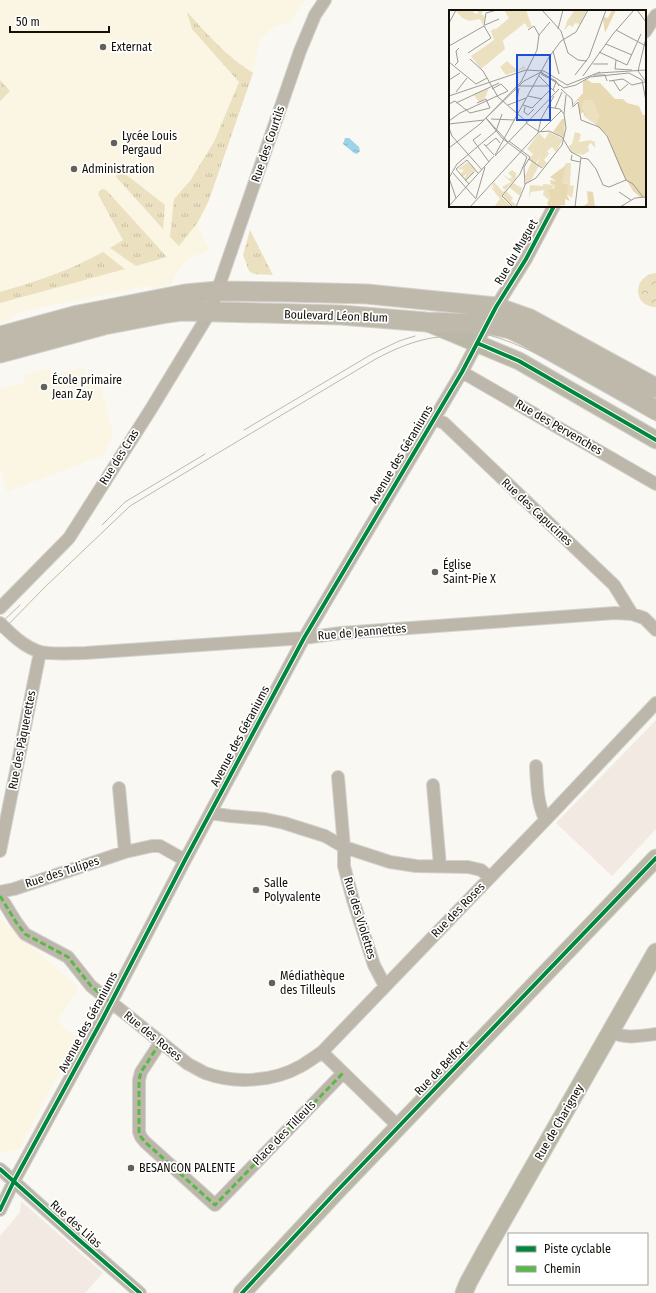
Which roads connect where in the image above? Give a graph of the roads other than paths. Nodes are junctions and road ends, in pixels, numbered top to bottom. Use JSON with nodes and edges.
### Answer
{"nodes":[{"id":1,"x":325,"y":0,"type":"edge"},
{"id":2,"x":656,"y":15,"type":"edge"},
{"id":3,"x":646,"y":30,"type":"edge"},
{"id":4,"x":553,"y":207,"type":"edge"},
{"id":5,"x":214,"y":302,"type":"junction"},
{"id":6,"x":496,"y":307,"type":"junction"},
{"id":7,"x":426,"y":322,"type":"junction"},
{"id":8,"x":486,"y":324,"type":"junction"},
{"id":9,"x":0,"y":336,"type":"edge"},
{"id":10,"x":477,"y":343,"type":"junction"},
{"id":11,"x":0,"y":353,"type":"edge"},
{"id":12,"x":462,"y":372,"type":"junction"},
{"id":13,"x":656,"y":388,"type":"edge"},
{"id":14,"x":656,"y":410,"type":"edge"},
{"id":15,"x":434,"y":419,"type":"junction"},
{"id":16,"x":656,"y":440,"type":"edge"},
{"id":17,"x":656,"y":484,"type":"edge"},
{"id":18,"x":0,"y":608,"type":"edge"},
{"id":19,"x":632,"y":614,"type":"junction"},
{"id":20,"x":0,"y":623,"type":"edge"},
{"id":21,"x":656,"y":630,"type":"edge"},
{"id":22,"x":304,"y":638,"type":"junction"},
{"id":23,"x":40,"y":652,"type":"junction"},
{"id":24,"x":656,"y":702,"type":"edge"},
{"id":25,"x":536,"y":766,"type":"dead end"},
{"id":26,"x":338,"y":777,"type":"dead end"},
{"id":27,"x":433,"y":785,"type":"dead end"},
{"id":28,"x":119,"y":788,"type":"dead end"},
{"id":29,"x":210,"y":813,"type":"junction"},
{"id":30,"x":545,"y":819,"type":"junction"},
{"id":31,"x":344,"y":847,"type":"junction"},
{"id":32,"x":0,"y":851,"type":"edge"},
{"id":33,"x":125,"y":852,"type":"junction"},
{"id":34,"x":656,"y":858,"type":"edge"},
{"id":35,"x":185,"y":860,"type":"junction"},
{"id":36,"x":440,"y":866,"type":"junction"},
{"id":37,"x":489,"y":877,"type":"junction"},
{"id":38,"x":0,"y":892,"type":"edge"},
{"id":39,"x":0,"y":896,"type":"edge"},
{"id":40,"x":656,"y":952,"type":"edge"},
{"id":41,"x":385,"y":986,"type":"junction"},
{"id":42,"x":110,"y":1002,"type":"junction"},
{"id":43,"x":611,"y":1032,"type":"junction"},
{"id":44,"x":656,"y":1034,"type":"edge"},
{"id":45,"x":160,"y":1043,"type":"junction"},
{"id":46,"x":322,"y":1052,"type":"junction"},
{"id":47,"x":343,"y":1073,"type":"junction"},
{"id":48,"x":399,"y":1127,"type":"junction"},
{"id":49,"x":0,"y":1169,"type":"edge"},
{"id":50,"x":14,"y":1181,"type":"junction"},
{"id":51,"x":0,"y":1210,"type":"edge"},
{"id":52,"x":140,"y":1293,"type":"edge"},
{"id":53,"x":242,"y":1293,"type":"edge"},
{"id":54,"x":464,"y":1293,"type":"edge"}],
"edges":[{"from":1,"to":5,"type":"street","name":"Rue des Courtils"},
{"from":2,"to":3,"type":"street"},
{"from":4,"to":6,"type":"street","name":"Rue du Muguet"},
{"from":5,"to":6,"type":"main road","name":"Boulevard Léon Blum"},
{"from":5,"to":7,"type":"main road","name":"Boulevard Léon Blum"},
{"from":5,"to":9,"type":"main road","name":"Boulevard Léon Blum"},
{"from":5,"to":11,"type":"main road","name":"Boulevard Léon Blum"},
{"from":5,"to":18,"type":"street","name":"Rue des Cras"},
{"from":6,"to":8,"type":"street","name":"Avenue des Géraniums"},
{"from":6,"to":13,"type":"main road","name":"Boulevard Léon Blum"},
{"from":7,"to":8,"type":"main road","name":"Boulevard Léon Blum"},
{"from":7,"to":10,"type":"main road"},
{"from":8,"to":10,"type":"street","name":"Avenue des Géraniums"},
{"from":8,"to":14,"type":"main road","name":"Boulevard Léon Blum"},
{"from":10,"to":12,"type":"street","name":"Avenue des Géraniums"},
{"from":10,"to":16,"type":"main road"},
{"from":12,"to":15,"type":"street","name":"Avenue des Géraniums"},
{"from":12,"to":17,"type":"street","name":"Rue des Pervenches"},
{"from":15,"to":19,"type":"street","name":"Rue des Capucines"},
{"from":15,"to":22,"type":"street","name":"Avenue des Géraniums"},
{"from":19,"to":21,"type":"street","name":"Rue de Jeannettes"},
{"from":19,"to":22,"type":"street","name":"Rue de Jeannettes"},
{"from":20,"to":23,"type":"street","name":"Rue de Jeannettes"},
{"from":22,"to":23,"type":"street","name":"Rue de Jeannettes"},
{"from":22,"to":29,"type":"street","name":"Avenue des Géraniums"},
{"from":23,"to":32,"type":"street","name":"Rue des Pâquerettes"},
{"from":24,"to":30,"type":"street","name":"Rue des Roses"},
{"from":25,"to":30,"type":"street"},
{"from":26,"to":31,"type":"street"},
{"from":27,"to":36,"type":"street"},
{"from":28,"to":33,"type":"street"},
{"from":29,"to":31,"type":"street"},
{"from":29,"to":35,"type":"street","name":"Avenue des Géraniums"},
{"from":30,"to":37,"type":"street","name":"Rue des Roses"},
{"from":31,"to":36,"type":"street"},
{"from":31,"to":41,"type":"street","name":"Rue des Violettes"},
{"from":33,"to":35,"type":"street","name":"Rue des Tulipes"},
{"from":33,"to":38,"type":"street","name":"Rue des Tulipes"},
{"from":34,"to":48,"type":"main road","name":"Rue de Belfort"},
{"from":35,"to":42,"type":"street","name":"Avenue des Géraniums"},
{"from":36,"to":37,"type":"street"},
{"from":37,"to":41,"type":"street","name":"Rue des Roses"},
{"from":39,"to":42,"type":"street","name":"Rue des Roses"},
{"from":40,"to":43,"type":"main road","name":"Rue de Charigney"},
{"from":41,"to":46,"type":"street","name":"Rue des Roses"},
{"from":42,"to":45,"type":"street","name":"Rue des Roses"},
{"from":42,"to":50,"type":"street","name":"Avenue des Géraniums"},
{"from":43,"to":44,"type":"street"},
{"from":43,"to":54,"type":"main road","name":"Rue de Charigney"},
{"from":45,"to":46,"type":"street","name":"Rue des Roses"},
{"from":45,"to":47,"type":"street","name":"Place des Tilleuls"},
{"from":46,"to":47,"type":"street"},
{"from":47,"to":48,"type":"street"},
{"from":48,"to":53,"type":"main road","name":"Rue de Belfort"},
{"from":49,"to":50,"type":"street","name":"Rue des Lilas"},
{"from":50,"to":51,"type":"street","name":"Avenue des Géraniums"},
{"from":50,"to":52,"type":"street","name":"Rue des Lilas"}]}
